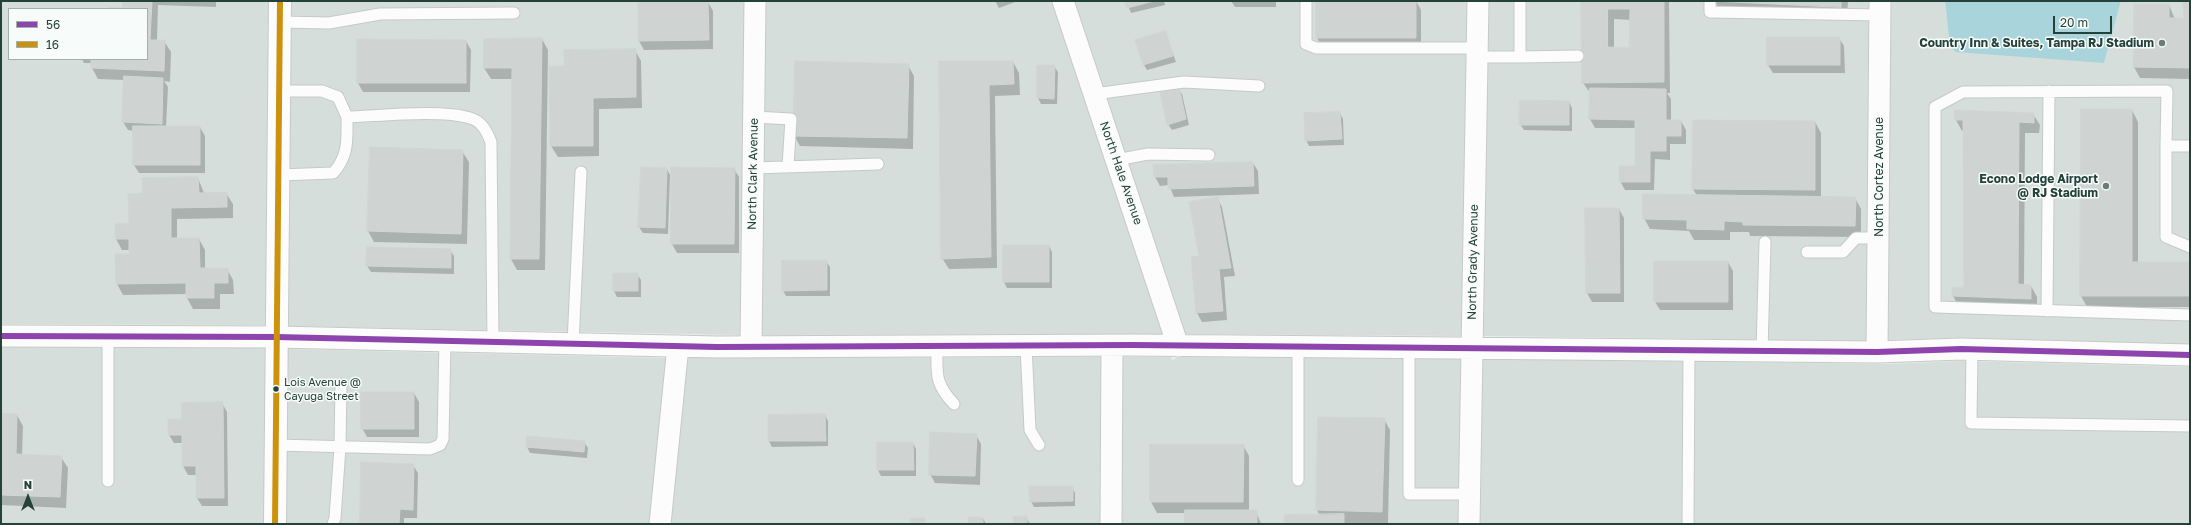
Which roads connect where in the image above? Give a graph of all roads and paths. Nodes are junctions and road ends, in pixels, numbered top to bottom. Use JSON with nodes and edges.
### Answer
{"nodes":[{"id":1,"x":755,"y":1,"type":"edge"},
{"id":2,"x":1063,"y":1,"type":"edge"},
{"id":3,"x":1306,"y":1,"type":"edge"},
{"id":4,"x":1478,"y":1,"type":"edge"},
{"id":5,"x":1520,"y":1,"type":"edge"},
{"id":6,"x":1710,"y":1,"type":"edge"},
{"id":7,"x":1880,"y":8,"type":"edge"},
{"id":8,"x":280,"y":12,"type":"edge"},
{"id":9,"x":514,"y":13,"type":"dead end"},
{"id":10,"x":1477,"y":52,"type":"junction"},
{"id":11,"x":1578,"y":56,"type":"dead end"},
{"id":12,"x":1520,"y":57,"type":"junction"},
{"id":13,"x":1259,"y":86,"type":"dead end"},
{"id":14,"x":279,"y":91,"type":"junction"},
{"id":15,"x":2049,"y":91,"type":"junction"},
{"id":16,"x":1094,"y":94,"type":"junction"},
{"id":17,"x":347,"y":117,"type":"junction"},
{"id":18,"x":754,"y":117,"type":"junction"},
{"id":19,"x":2166,"y":146,"type":"junction"},
{"id":20,"x":2190,"y":146,"type":"edge"},
{"id":21,"x":1209,"y":155,"type":"dead end"},
{"id":22,"x":1116,"y":160,"type":"junction"},
{"id":23,"x":878,"y":164,"type":"dead end"},
{"id":24,"x":788,"y":166,"type":"junction"},
{"id":25,"x":753,"y":168,"type":"junction"},
{"id":26,"x":581,"y":172,"type":"dead end"},
{"id":27,"x":278,"y":175,"type":"junction"},
{"id":28,"x":1878,"y":238,"type":"junction"},
{"id":29,"x":1765,"y":242,"type":"dead end"},
{"id":30,"x":2190,"y":247,"type":"edge"},
{"id":31,"x":1807,"y":252,"type":"dead end"},
{"id":32,"x":2047,"y":311,"type":"junction"},
{"id":33,"x":2190,"y":315,"type":"edge"},
{"id":34,"x":1,"y":336,"type":"edge"},
{"id":35,"x":108,"y":336,"type":"junction"},
{"id":36,"x":276,"y":337,"type":"junction"},
{"id":37,"x":445,"y":341,"type":"junction"},
{"id":38,"x":494,"y":342,"type":"junction"},
{"id":39,"x":573,"y":344,"type":"junction"},
{"id":40,"x":1112,"y":345,"type":"junction"},
{"id":41,"x":678,"y":346,"type":"junction"},
{"id":42,"x":937,"y":346,"type":"junction"},
{"id":43,"x":1026,"y":346,"type":"junction"},
{"id":44,"x":1178,"y":346,"type":"junction"},
{"id":45,"x":1298,"y":346,"type":"junction"},
{"id":46,"x":750,"y":347,"type":"junction"},
{"id":47,"x":1409,"y":347,"type":"junction"},
{"id":48,"x":1471,"y":348,"type":"junction"},
{"id":49,"x":1689,"y":350,"type":"junction"},
{"id":50,"x":1972,"y":350,"type":"junction"},
{"id":51,"x":1762,"y":351,"type":"junction"},
{"id":52,"x":1877,"y":352,"type":"junction"},
{"id":53,"x":2190,"y":355,"type":"edge"},
{"id":54,"x":341,"y":385,"type":"dead end"},
{"id":55,"x":954,"y":404,"type":"dead end"},
{"id":56,"x":2190,"y":426,"type":"edge"},
{"id":57,"x":276,"y":445,"type":"junction"},
{"id":58,"x":1039,"y":445,"type":"dead end"},
{"id":59,"x":340,"y":447,"type":"junction"},
{"id":60,"x":1298,"y":480,"type":"dead end"},
{"id":61,"x":108,"y":481,"type":"dead end"},
{"id":62,"x":1470,"y":494,"type":"junction"},
{"id":63,"x":275,"y":524,"type":"edge"},
{"id":64,"x":333,"y":524,"type":"edge"},
{"id":65,"x":660,"y":524,"type":"edge"},
{"id":66,"x":1111,"y":524,"type":"edge"},
{"id":67,"x":1469,"y":524,"type":"edge"},
{"id":68,"x":1688,"y":524,"type":"edge"}],
"edges":[{"from":1,"to":18,"type":"street","name":"North Clark Avenue"},
{"from":2,"to":16,"type":"street","name":"North Hale Avenue"},
{"from":3,"to":10,"type":"lane"},
{"from":4,"to":10,"type":"street","name":"North Grady Avenue"},
{"from":5,"to":12,"type":"lane"},
{"from":6,"to":7,"type":"lane"},
{"from":7,"to":28,"type":"street","name":"North Cortez Avenue"},
{"from":8,"to":9,"type":"lane"},
{"from":8,"to":14,"type":"street"},
{"from":10,"to":12,"type":"lane"},
{"from":10,"to":48,"type":"street","name":"North Grady Avenue"},
{"from":11,"to":12,"type":"lane"},
{"from":13,"to":16,"type":"lane"},
{"from":14,"to":17,"type":"lane"},
{"from":14,"to":27,"type":"street"},
{"from":15,"to":19,"type":"lane"},
{"from":15,"to":32,"type":"lane"},
{"from":15,"to":32,"type":"lane"},
{"from":16,"to":22,"type":"street","name":"North Hale Avenue"},
{"from":17,"to":27,"type":"lane"},
{"from":17,"to":38,"type":"lane"},
{"from":18,"to":24,"type":"lane"},
{"from":18,"to":25,"type":"street","name":"North Clark Avenue"},
{"from":19,"to":20,"type":"lane"},
{"from":19,"to":30,"type":"lane"},
{"from":21,"to":22,"type":"lane"},
{"from":22,"to":44,"type":"street","name":"North Hale Avenue"},
{"from":23,"to":24,"type":"lane"},
{"from":24,"to":25,"type":"lane"},
{"from":25,"to":46,"type":"street","name":"North Clark Avenue"},
{"from":26,"to":39,"type":"lane"},
{"from":27,"to":36,"type":"street"},
{"from":28,"to":31,"type":"lane"},
{"from":28,"to":52,"type":"street","name":"North Cortez Avenue"},
{"from":29,"to":51,"type":"lane"},
{"from":32,"to":33,"type":"lane"},
{"from":34,"to":35,"type":"street"},
{"from":35,"to":36,"type":"street"},
{"from":35,"to":61,"type":"lane"},
{"from":36,"to":37,"type":"street"},
{"from":36,"to":57,"type":"street"},
{"from":37,"to":38,"type":"street"},
{"from":37,"to":59,"type":"lane"},
{"from":38,"to":39,"type":"street"},
{"from":39,"to":41,"type":"street"},
{"from":40,"to":43,"type":"street"},
{"from":40,"to":44,"type":"street"},
{"from":40,"to":66,"type":"street"},
{"from":41,"to":46,"type":"street"},
{"from":41,"to":65,"type":"street"},
{"from":42,"to":43,"type":"street"},
{"from":42,"to":46,"type":"street"},
{"from":42,"to":55,"type":"lane"},
{"from":43,"to":58,"type":"lane"},
{"from":44,"to":45,"type":"street"},
{"from":45,"to":47,"type":"street"},
{"from":45,"to":60,"type":"lane"},
{"from":47,"to":48,"type":"street"},
{"from":47,"to":62,"type":"lane"},
{"from":48,"to":49,"type":"street"},
{"from":48,"to":62,"type":"street","name":"North Grady Avenue"},
{"from":49,"to":51,"type":"street"},
{"from":49,"to":68,"type":"lane"},
{"from":50,"to":52,"type":"street"},
{"from":50,"to":53,"type":"street"},
{"from":50,"to":56,"type":"lane"},
{"from":51,"to":52,"type":"street"},
{"from":54,"to":59,"type":"lane"},
{"from":57,"to":59,"type":"lane"},
{"from":57,"to":63,"type":"street"},
{"from":59,"to":64,"type":"lane"},
{"from":62,"to":67,"type":"street","name":"North Grady Avenue"}]}
